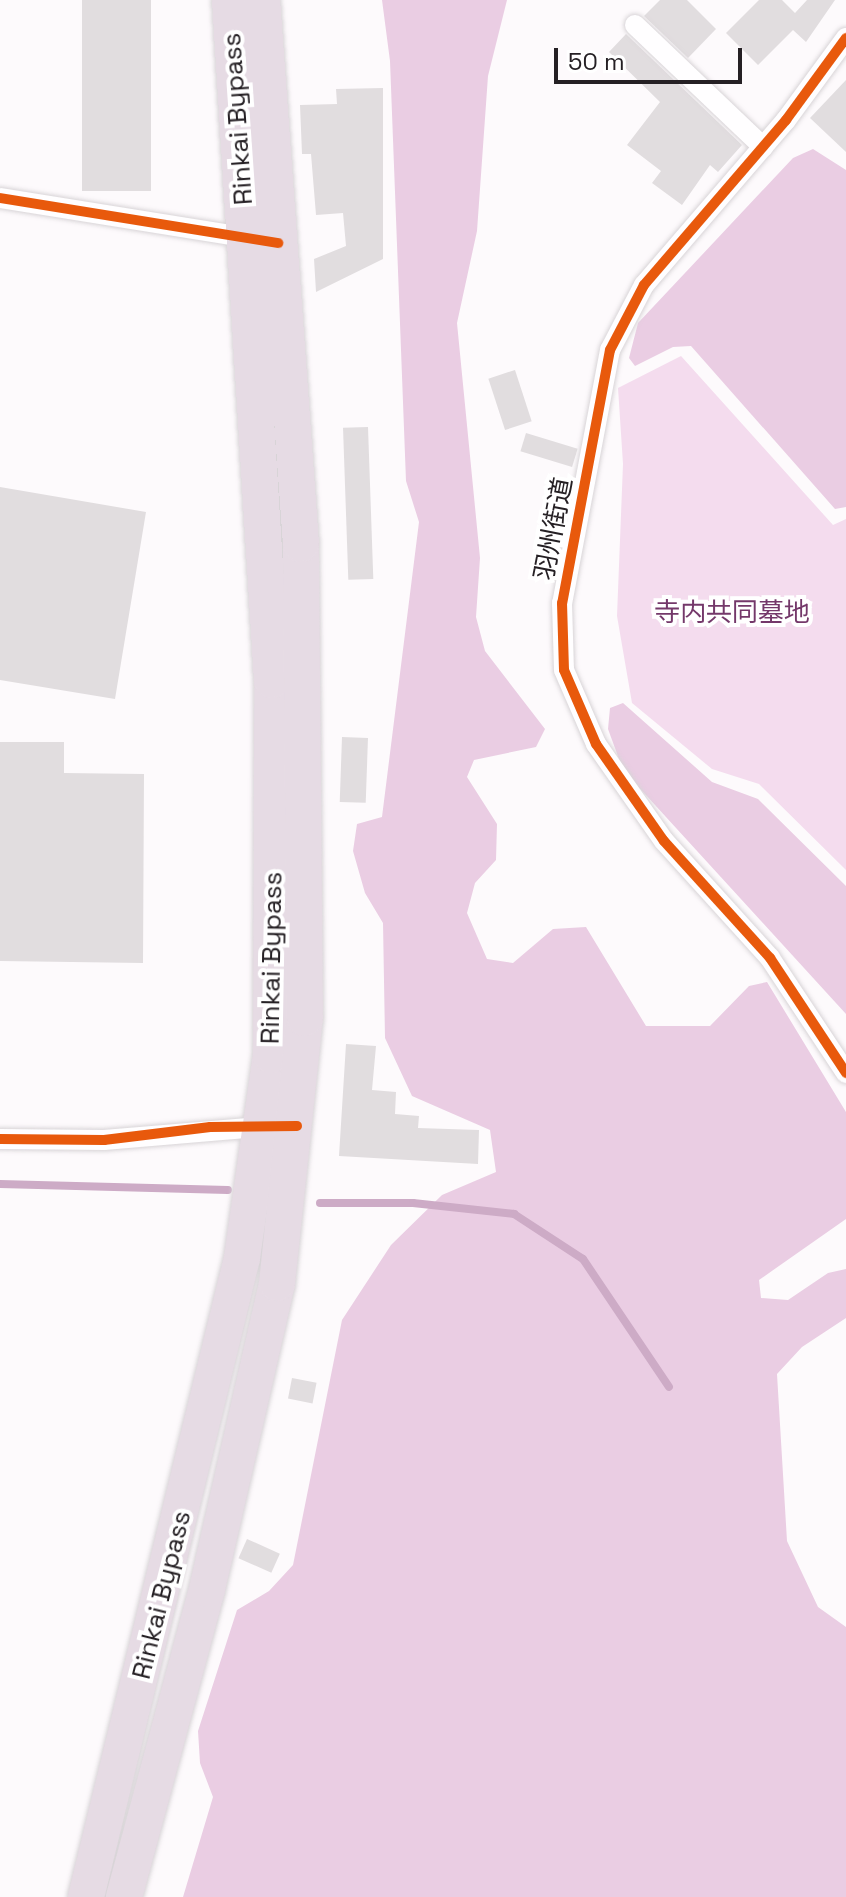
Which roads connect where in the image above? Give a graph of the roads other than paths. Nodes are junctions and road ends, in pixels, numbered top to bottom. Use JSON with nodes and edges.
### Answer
{"nodes":[{"id":1,"x":230,"y":0,"type":"edge"},
{"id":2,"x":262,"y":0,"type":"edge"},
{"id":3,"x":635,"y":25,"type":"dead end"},
{"id":4,"x":846,"y":38,"type":"edge"},
{"id":5,"x":763,"y":147,"type":"junction"},
{"id":6,"x":0,"y":198,"type":"edge"},
{"id":7,"x":262,"y":240,"type":"junction"},
{"id":8,"x":846,"y":1073,"type":"edge"},
{"id":9,"x":280,"y":1126,"type":"junction"},
{"id":10,"x":0,"y":1139,"type":"edge"},
{"id":11,"x":86,"y":1897,"type":"edge"},
{"id":12,"x":124,"y":1897,"type":"edge"}],
"edges":[{"from":1,"to":7,"type":"highway","name":"Rinkai Bypass"},
{"from":2,"to":7,"type":"highway","name":"Rinkai Bypass"},
{"from":3,"to":5,"type":"street"},
{"from":4,"to":5,"type":"street","name":"羽州街道"},
{"from":5,"to":8,"type":"street","name":"羽州街道"},
{"from":6,"to":7,"type":"street"},
{"from":7,"to":9,"type":"highway","name":"Rinkai Bypass"},
{"from":9,"to":10,"type":"street"},
{"from":9,"to":11,"type":"highway","name":"Rinkai Bypass"},
{"from":9,"to":12,"type":"highway","name":"Rinkai Bypass"}]}
